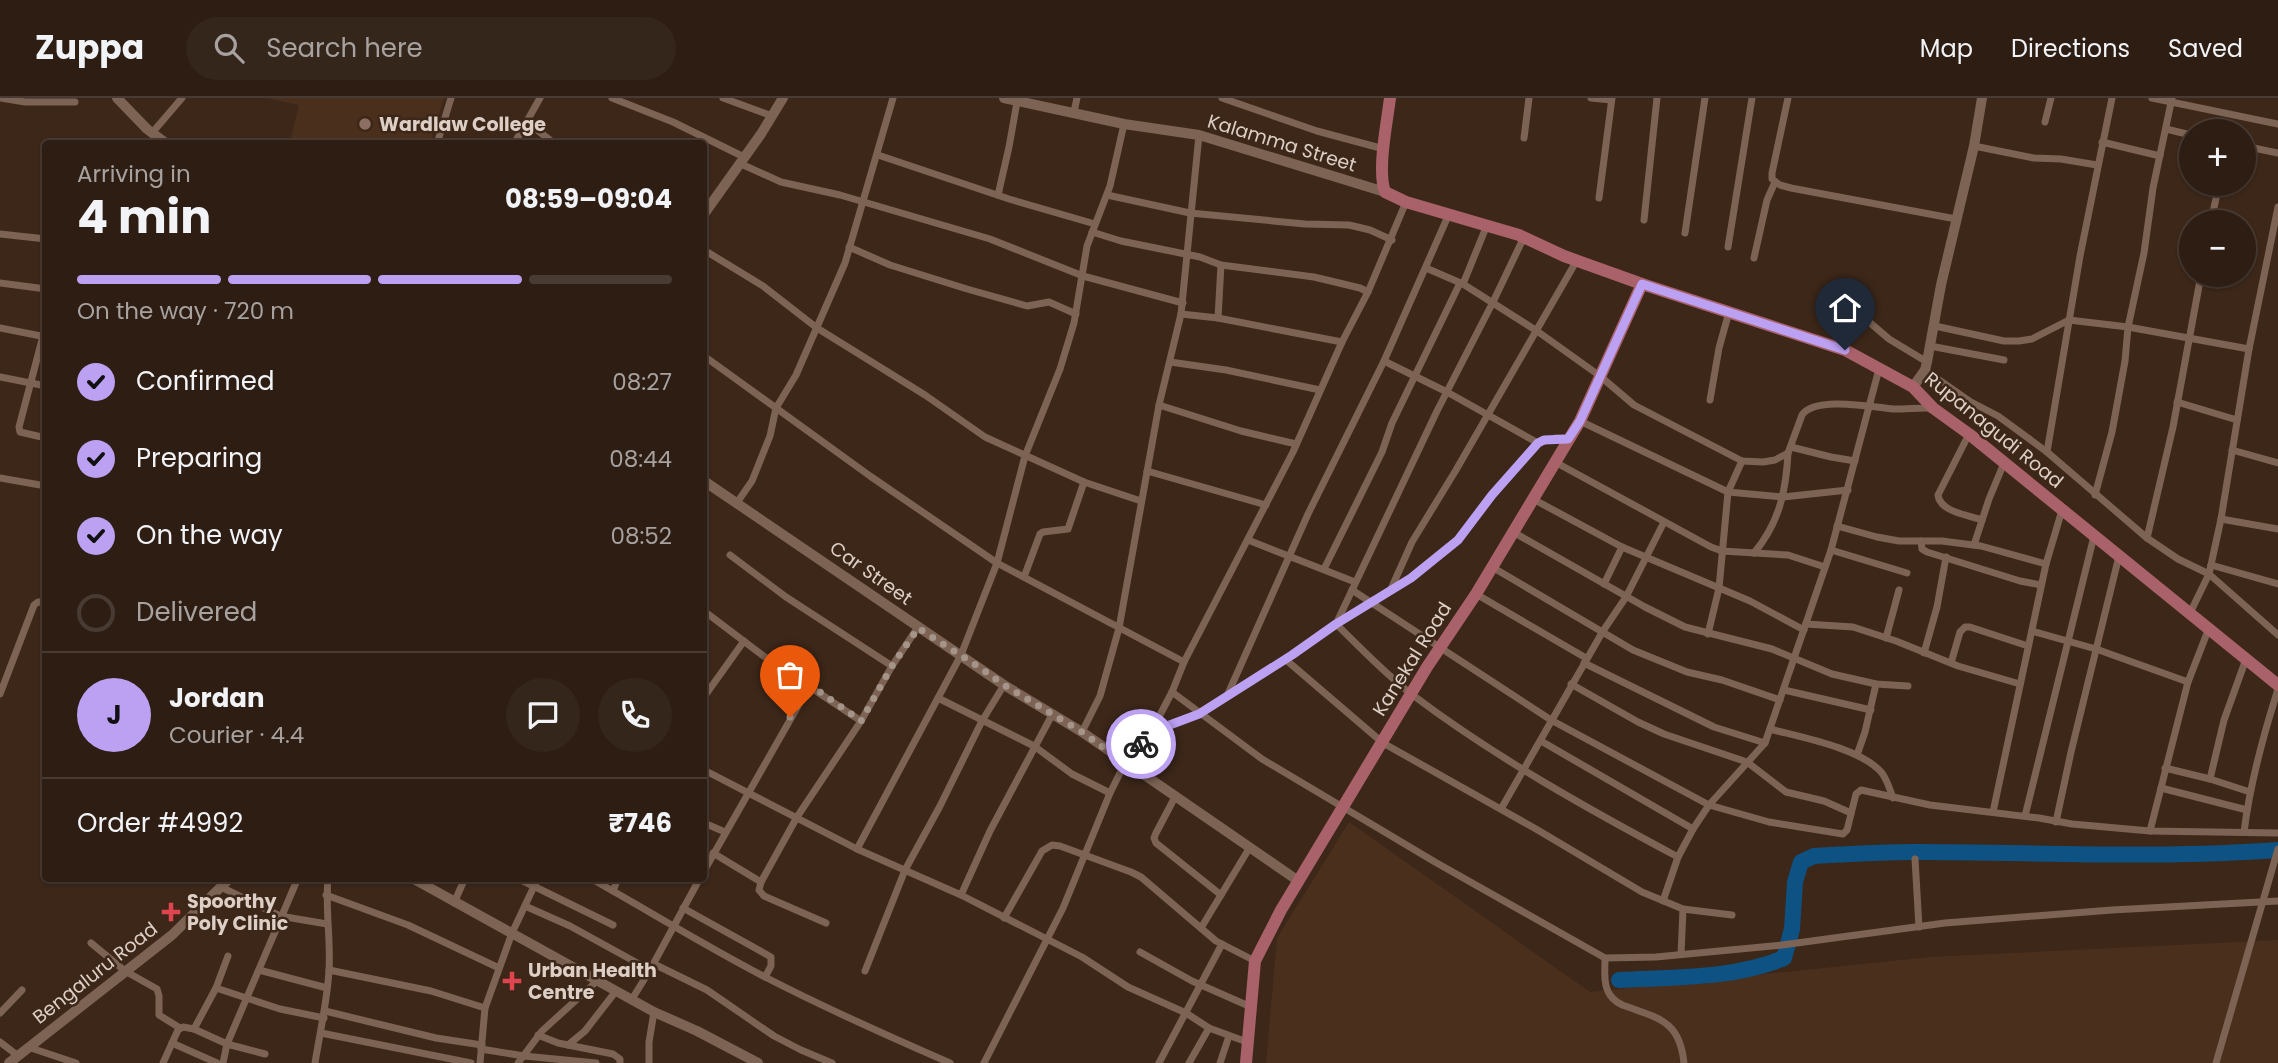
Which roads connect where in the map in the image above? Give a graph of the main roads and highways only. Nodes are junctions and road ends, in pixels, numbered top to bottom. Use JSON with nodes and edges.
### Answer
{"nodes":[{"id":1,"x":1390,"y":98,"type":"edge"},
{"id":2,"x":1642,"y":284,"type":"junction"},
{"id":3,"x":2278,"y":687,"type":"edge"},
{"id":4,"x":1246,"y":1063,"type":"edge"}],
"edges":[{"from":1,"to":2,"type":"main road","name":"Rupanagudi Road"},
{"from":2,"to":3,"type":"main road","name":"Rupanagudi Road"},
{"from":2,"to":4,"type":"main road","name":"Kanekal Road"}]}
